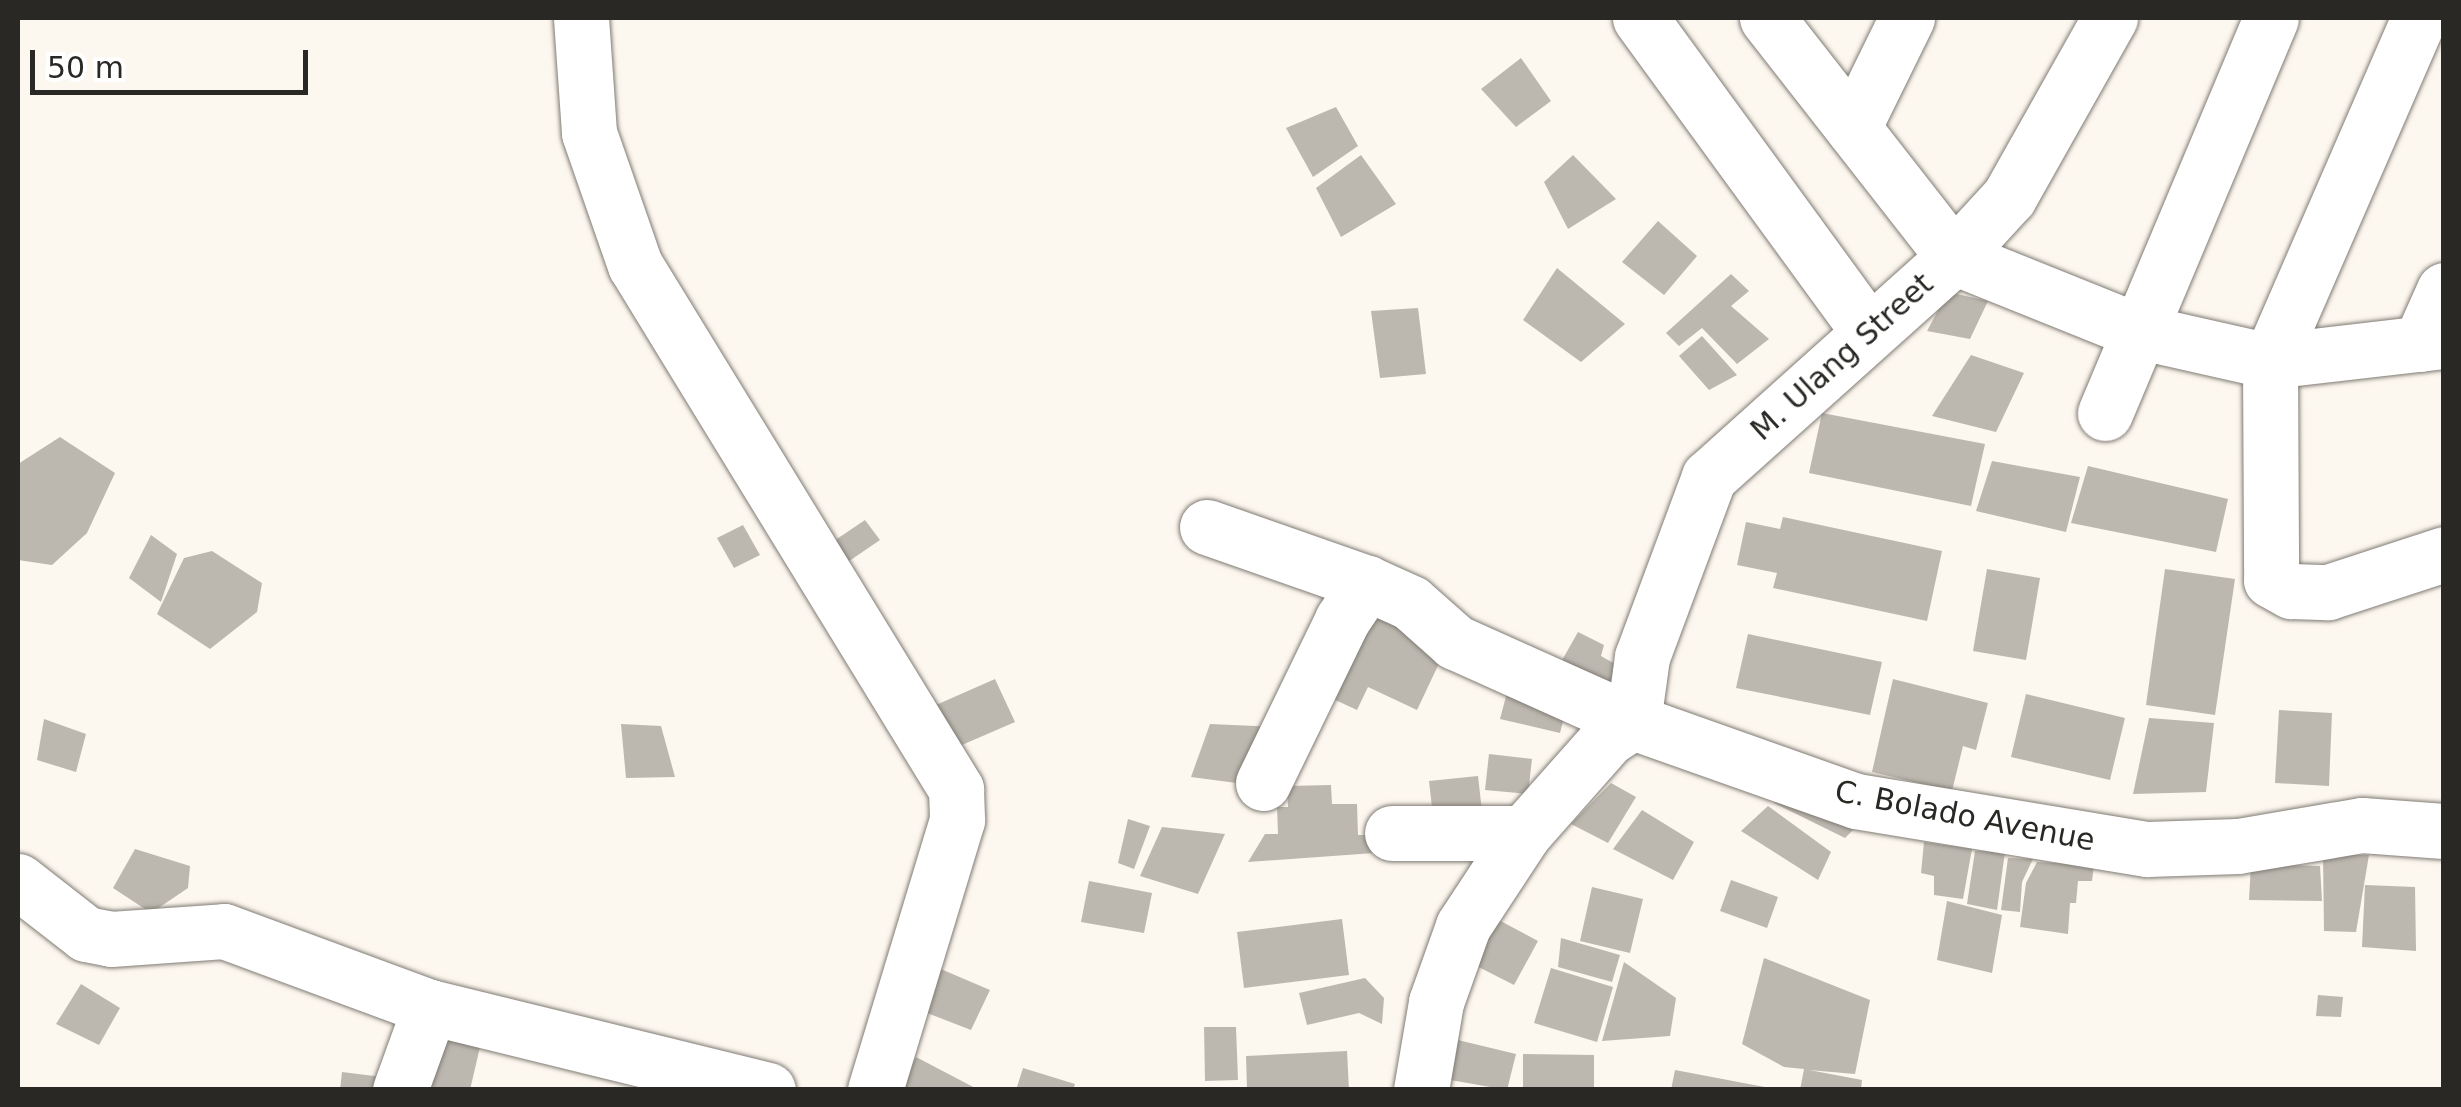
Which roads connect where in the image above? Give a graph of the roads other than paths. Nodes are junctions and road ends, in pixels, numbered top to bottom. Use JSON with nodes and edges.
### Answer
{"nodes":[{"id":1,"x":581,"y":18,"type":"edge"},
{"id":2,"x":1640,"y":18,"type":"edge"},
{"id":3,"x":1767,"y":18,"type":"edge"},
{"id":4,"x":1907,"y":18,"type":"edge"},
{"id":5,"x":2110,"y":18,"type":"edge"},
{"id":6,"x":2271,"y":18,"type":"edge"},
{"id":7,"x":2420,"y":18,"type":"edge"},
{"id":8,"x":1853,"y":128,"type":"junction"},
{"id":9,"x":1954,"y":258,"type":"junction"},
{"id":10,"x":2444,"y":290,"type":"edge"},
{"id":11,"x":1868,"y":331,"type":"junction"},
{"id":12,"x":2141,"y":332,"type":"junction"},
{"id":13,"x":2432,"y":343,"type":"edge"},
{"id":14,"x":2270,"y":361,"type":"junction"},
{"id":15,"x":2105,"y":413,"type":"dead end"},
{"id":16,"x":1207,"y":527,"type":"dead end"},
{"id":17,"x":2444,"y":554,"type":"edge"},
{"id":18,"x":1367,"y":583,"type":"junction"},
{"id":19,"x":1634,"y":722,"type":"junction"},
{"id":20,"x":1263,"y":783,"type":"dead end"},
{"id":21,"x":2444,"y":831,"type":"edge"},
{"id":22,"x":1392,"y":833,"type":"dead end"},
{"id":23,"x":1524,"y":833,"type":"junction"},
{"id":24,"x":18,"y":881,"type":"edge"},
{"id":25,"x":430,"y":1007,"type":"junction"},
{"id":26,"x":400,"y":1090,"type":"edge"},
{"id":27,"x":768,"y":1090,"type":"edge"},
{"id":28,"x":875,"y":1090,"type":"edge"},
{"id":29,"x":1420,"y":1090,"type":"edge"}],
"edges":[{"from":1,"to":28,"type":"street"},
{"from":2,"to":11,"type":"street"},
{"from":3,"to":8,"type":"street"},
{"from":4,"to":8,"type":"street"},
{"from":5,"to":9,"type":"street","name":"M. Ulang Street"},
{"from":6,"to":12,"type":"street"},
{"from":7,"to":14,"type":"street"},
{"from":8,"to":9,"type":"street"},
{"from":9,"to":11,"type":"street","name":"M. Ulang Street"},
{"from":9,"to":12,"type":"street"},
{"from":10,"to":13,"type":"street"},
{"from":11,"to":19,"type":"street","name":"M. Ulang Street"},
{"from":12,"to":14,"type":"street"},
{"from":12,"to":15,"type":"street"},
{"from":13,"to":14,"type":"street"},
{"from":14,"to":17,"type":"street"},
{"from":16,"to":18,"type":"street","name":"C. Bolado Avenue"},
{"from":18,"to":19,"type":"street","name":"C. Bolado Avenue"},
{"from":18,"to":20,"type":"street"},
{"from":19,"to":21,"type":"street","name":"C. Bolado Avenue"},
{"from":19,"to":23,"type":"street"},
{"from":22,"to":23,"type":"street"},
{"from":23,"to":29,"type":"street"},
{"from":24,"to":25,"type":"street"},
{"from":25,"to":26,"type":"street"},
{"from":25,"to":27,"type":"street"}]}
